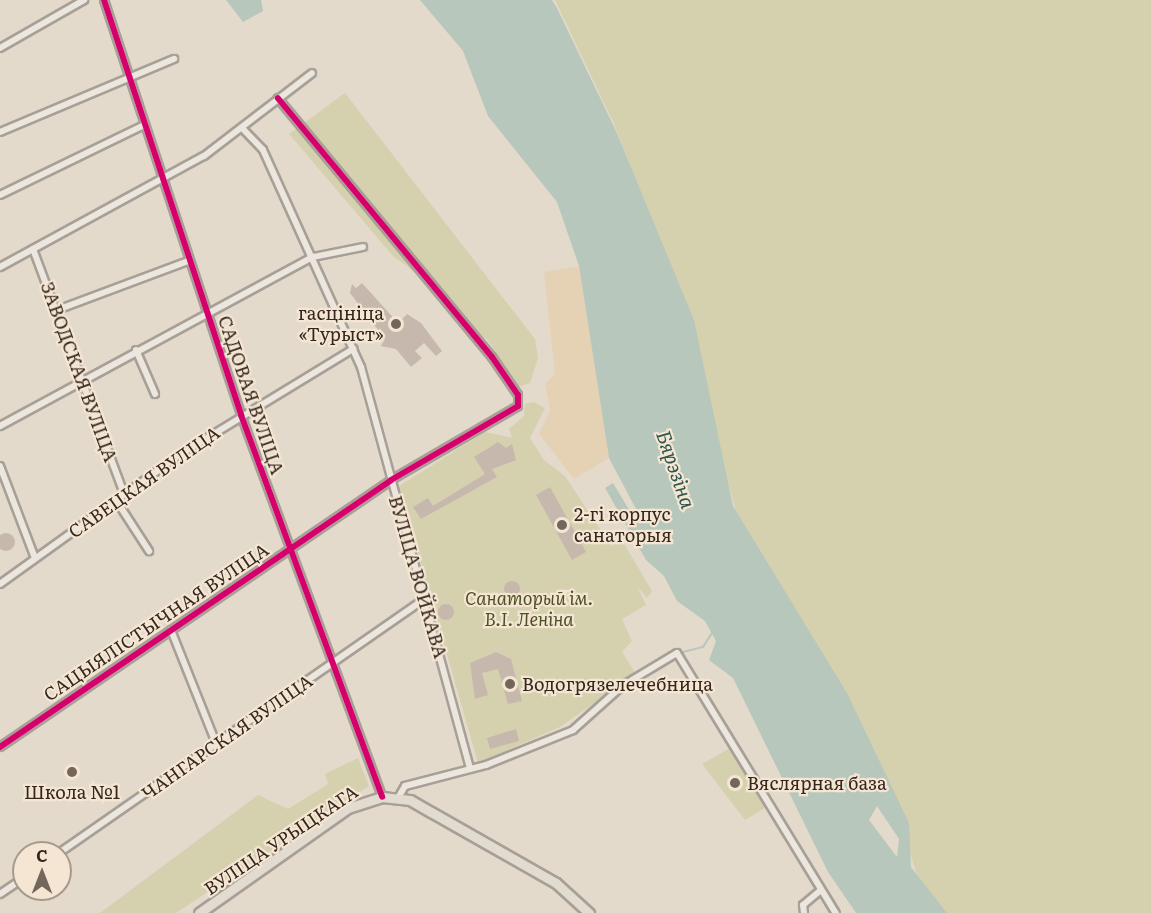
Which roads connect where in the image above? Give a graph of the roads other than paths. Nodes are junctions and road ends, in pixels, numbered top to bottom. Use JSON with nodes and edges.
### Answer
{"nodes":[{"id":1,"x":84,"y":0,"type":"edge"},
{"id":2,"x":104,"y":0,"type":"edge"},
{"id":3,"x":0,"y":48,"type":"edge"},
{"id":4,"x":174,"y":59,"type":"dead end"},
{"id":5,"x":312,"y":73,"type":"dead end"},
{"id":6,"x":128,"y":81,"type":"junction"},
{"id":7,"x":278,"y":98,"type":"junction"},
{"id":8,"x":144,"y":125,"type":"junction"},
{"id":9,"x":242,"y":128,"type":"junction"},
{"id":10,"x":0,"y":132,"type":"edge"},
{"id":11,"x":163,"y":179,"type":"junction"},
{"id":12,"x":0,"y":195,"type":"edge"},
{"id":13,"x":363,"y":247,"type":"dead end"},
{"id":14,"x":33,"y":249,"type":"junction"},
{"id":15,"x":313,"y":257,"type":"junction"},
{"id":16,"x":188,"y":261,"type":"junction"},
{"id":17,"x":0,"y":267,"type":"edge"},
{"id":18,"x":57,"y":310,"type":"junction"},
{"id":19,"x":206,"y":311,"type":"junction"},
{"id":20,"x":353,"y":349,"type":"junction"},
{"id":21,"x":136,"y":350,"type":"junction"},
{"id":22,"x":83,"y":379,"type":"junction"},
{"id":23,"x":155,"y":394,"type":"dead end"},
{"id":24,"x":242,"y":416,"type":"junction"},
{"id":25,"x":0,"y":426,"type":"edge"},
{"id":26,"x":0,"y":465,"type":"edge"},
{"id":27,"x":391,"y":480,"type":"junction"},
{"id":28,"x":124,"y":494,"type":"junction"},
{"id":29,"x":116,"y":500,"type":"junction"},
{"id":30,"x":290,"y":550,"type":"junction"},
{"id":31,"x":148,"y":551,"type":"dead end"},
{"id":32,"x":35,"y":558,"type":"junction"},
{"id":33,"x":0,"y":584,"type":"edge"},
{"id":34,"x":424,"y":598,"type":"junction"},
{"id":35,"x":171,"y":630,"type":"junction"},
{"id":36,"x":330,"y":666,"type":"junction"},
{"id":37,"x":216,"y":743,"type":"junction"},
{"id":38,"x":0,"y":747,"type":"edge"},
{"id":39,"x":470,"y":768,"type":"junction"},
{"id":40,"x":382,"y":797,"type":"junction"},
{"id":41,"x":398,"y":798,"type":"junction"},
{"id":42,"x":72,"y":844,"type":"edge"},
{"id":43,"x":821,"y":890,"type":"junction"},
{"id":44,"x":199,"y":913,"type":"edge"},
{"id":45,"x":589,"y":913,"type":"edge"},
{"id":46,"x":804,"y":913,"type":"edge"},
{"id":47,"x":836,"y":913,"type":"edge"}],
"edges":[{"from":1,"to":3,"type":"street"},
{"from":2,"to":6,"type":"street","name":"САДОВАЯ ВУЛІЦА"},
{"from":4,"to":6,"type":"street"},
{"from":5,"to":7,"type":"street"},
{"from":6,"to":8,"type":"street","name":"САДОВАЯ ВУЛІЦА"},
{"from":6,"to":10,"type":"street"},
{"from":7,"to":9,"type":"street"},
{"from":7,"to":27,"type":"street","name":"САЦЫЯЛІСТЫЧНАЯ ВУЛІЦА"},
{"from":8,"to":11,"type":"street","name":"САДОВАЯ ВУЛІЦА"},
{"from":8,"to":12,"type":"street"},
{"from":9,"to":11,"type":"street"},
{"from":9,"to":15,"type":"street","name":"ВУЛІЦА ВОЙКАВА"},
{"from":11,"to":14,"type":"street"},
{"from":11,"to":16,"type":"street","name":"САДОВАЯ ВУЛІЦА"},
{"from":13,"to":15,"type":"street"},
{"from":14,"to":17,"type":"street"},
{"from":14,"to":18,"type":"street","name":"ЗАВОДСКАЯ ВУЛІЦА"},
{"from":15,"to":19,"type":"street"},
{"from":15,"to":20,"type":"street","name":"ВУЛІЦА ВОЙКАВА"},
{"from":16,"to":18,"type":"street"},
{"from":16,"to":19,"type":"street","name":"САДОВАЯ ВУЛІЦА"},
{"from":18,"to":22,"type":"street","name":"ЗАВОДСКАЯ ВУЛІЦА"},
{"from":19,"to":21,"type":"street"},
{"from":19,"to":24,"type":"street","name":"САДОВАЯ ВУЛІЦА"},
{"from":20,"to":24,"type":"street","name":"САВЕЦКАЯ ВУЛІЦА"},
{"from":20,"to":27,"type":"street","name":"ВУЛІЦА ВОЙКАВА"},
{"from":21,"to":22,"type":"street"},
{"from":21,"to":23,"type":"street"},
{"from":22,"to":25,"type":"street"},
{"from":22,"to":28,"type":"street","name":"ЗАВОДСКАЯ ВУЛІЦА"},
{"from":24,"to":28,"type":"street","name":"САВЕЦКАЯ ВУЛІЦА"},
{"from":24,"to":30,"type":"street","name":"САДОВАЯ ВУЛІЦА"},
{"from":26,"to":32,"type":"street"},
{"from":27,"to":30,"type":"street","name":"САЦЫЯЛІСТЫЧНАЯ ВУЛІЦА"},
{"from":27,"to":34,"type":"street","name":"ВУЛІЦА ВОЙКАВА"},
{"from":28,"to":29,"type":"street","name":"САВЕЦКАЯ ВУЛІЦА"},
{"from":29,"to":31,"type":"street"},
{"from":29,"to":32,"type":"street","name":"САВЕЦКАЯ ВУЛІЦА"},
{"from":30,"to":35,"type":"street","name":"САЦЫЯЛІСТЫЧНАЯ ВУЛІЦА"},
{"from":30,"to":36,"type":"street","name":"САДОВАЯ ВУЛІЦА"},
{"from":32,"to":33,"type":"street","name":"САВЕЦКАЯ ВУЛІЦА"},
{"from":34,"to":36,"type":"street","name":"ЧАНГАРСКАЯ ВУЛІЦА"},
{"from":34,"to":39,"type":"street","name":"ВУЛІЦА ВОЙКАВА"},
{"from":35,"to":37,"type":"street"},
{"from":35,"to":38,"type":"street","name":"САЦЫЯЛІСТЫЧНАЯ ВУЛІЦА"},
{"from":36,"to":37,"type":"street","name":"ЧАНГАРСКАЯ ВУЛІЦА"},
{"from":36,"to":40,"type":"street","name":"САДОВАЯ ВУЛІЦА"},
{"from":37,"to":42,"type":"street","name":"ЧАНГАРСКАЯ ВУЛІЦА"},
{"from":39,"to":41,"type":"street"},
{"from":39,"to":43,"type":"street"},
{"from":40,"to":41,"type":"main road","name":"ВУЛІЦА УРЫЦКАГА"},
{"from":40,"to":44,"type":"main road","name":"ВУЛІЦА УРЫЦКАГА"},
{"from":41,"to":45,"type":"main road","name":"ВУЛІЦА УРЫЦКАГА"},
{"from":43,"to":46,"type":"street"},
{"from":43,"to":47,"type":"street"}]}
